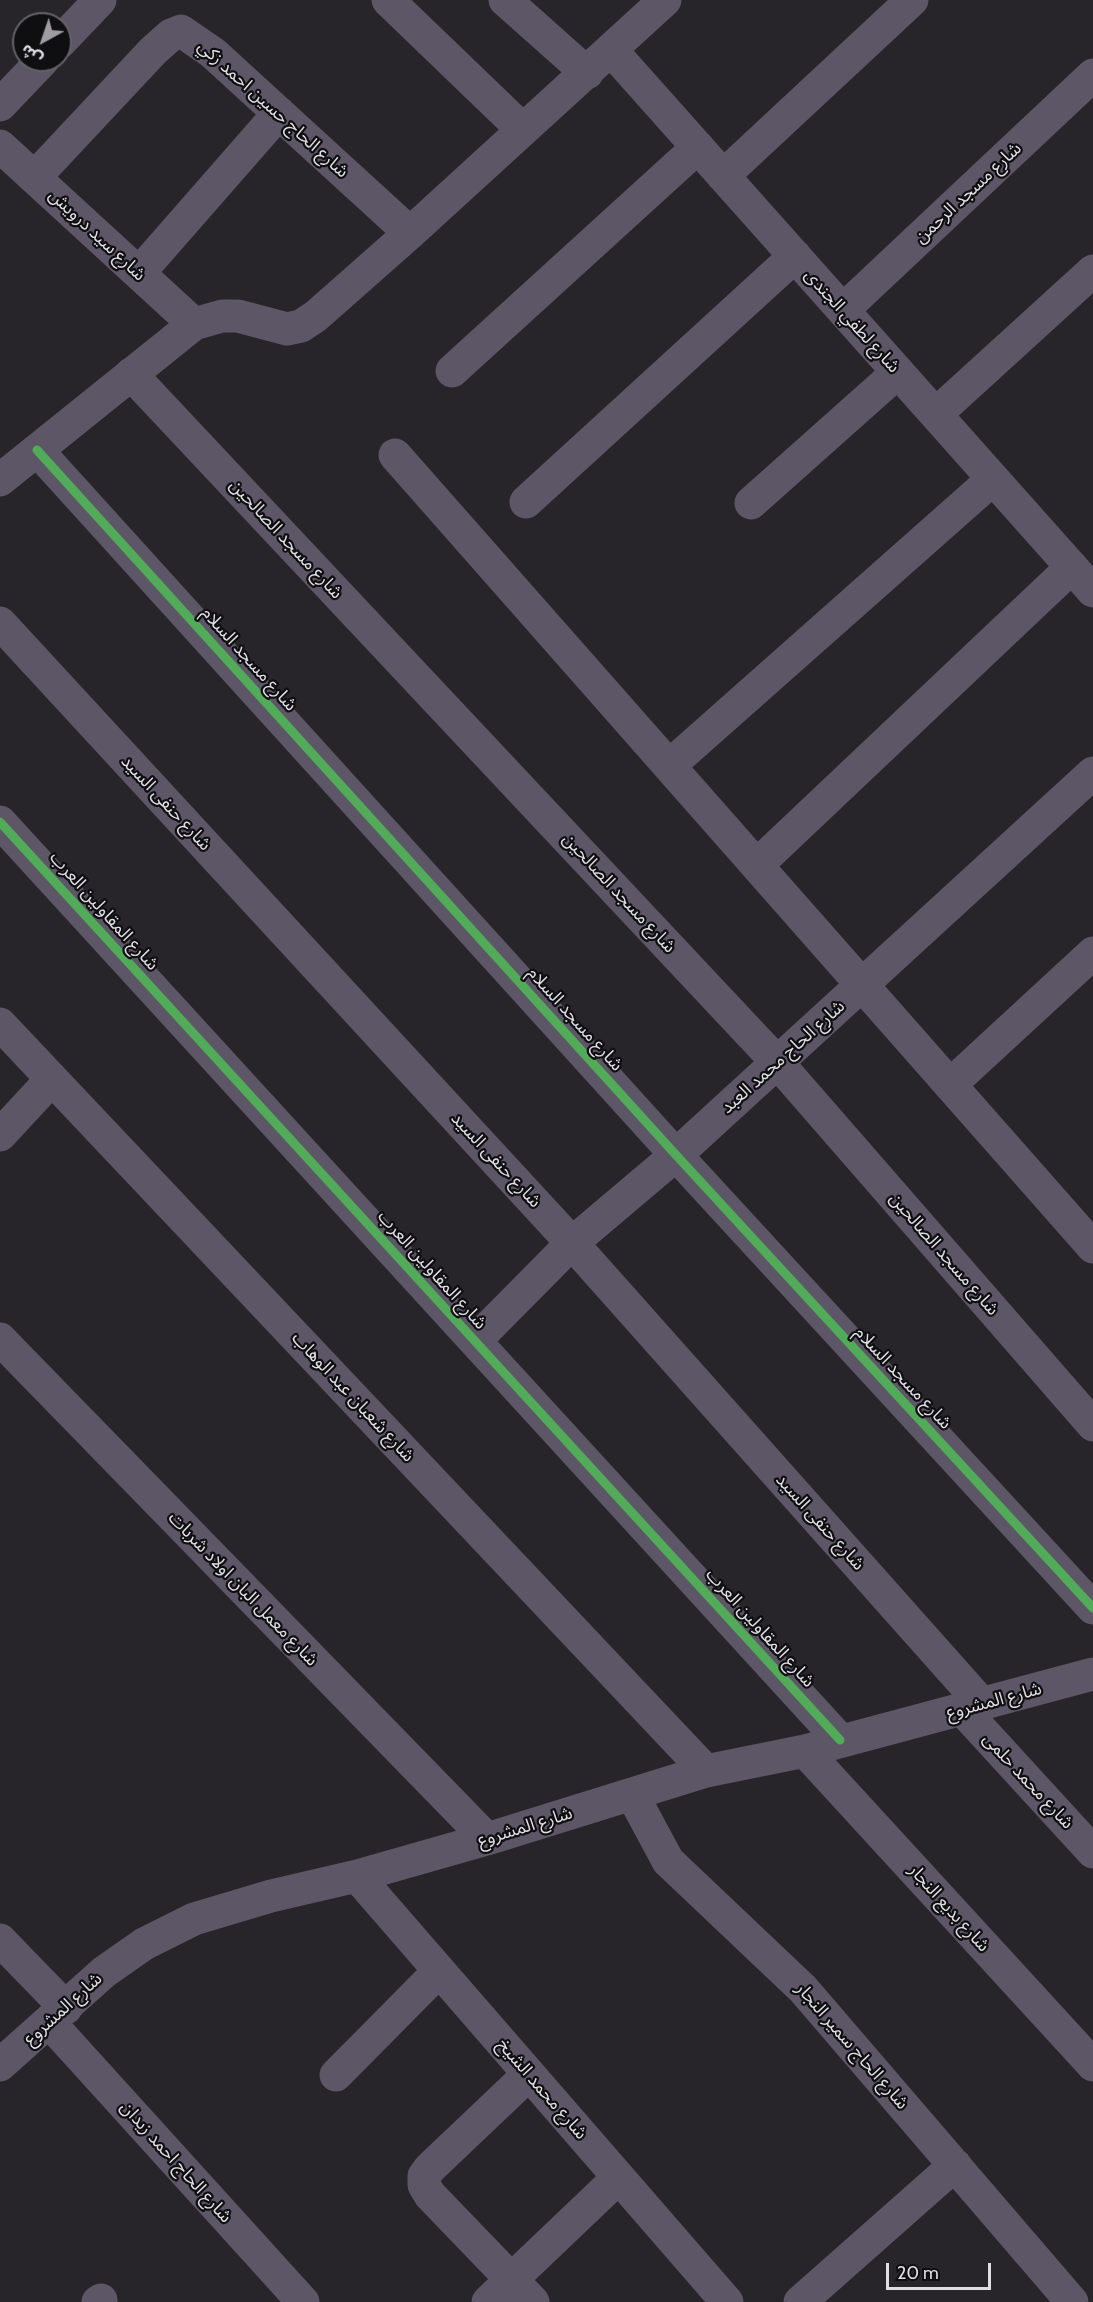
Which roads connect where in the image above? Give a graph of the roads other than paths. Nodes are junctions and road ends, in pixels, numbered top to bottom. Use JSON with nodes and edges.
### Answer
{"nodes":[{"id":1,"x":100,"y":0,"type":"edge"},
{"id":2,"x":388,"y":0,"type":"edge"},
{"id":3,"x":505,"y":0,"type":"edge"},
{"id":4,"x":665,"y":0,"type":"edge"},
{"id":5,"x":912,"y":0,"type":"edge"},
{"id":6,"x":72,"y":29,"type":"edge"},
{"id":7,"x":612,"y":51,"type":"junction"},
{"id":8,"x":32,"y":72,"type":"edge"},
{"id":9,"x":587,"y":73,"type":"junction"},
{"id":10,"x":1093,"y":75,"type":"edge"},
{"id":11,"x":0,"y":105,"type":"edge"},
{"id":12,"x":279,"y":113,"type":"junction"},
{"id":13,"x":522,"y":129,"type":"junction"},
{"id":14,"x":0,"y":146,"type":"edge"},
{"id":15,"x":698,"y":147,"type":"junction"},
{"id":16,"x":723,"y":176,"type":"junction"},
{"id":17,"x":34,"y":177,"type":"junction"},
{"id":18,"x":410,"y":233,"type":"junction"},
{"id":19,"x":795,"y":256,"type":"junction"},
{"id":20,"x":1093,"y":271,"type":"edge"},
{"id":21,"x":139,"y":273,"type":"junction"},
{"id":22,"x":843,"y":310,"type":"junction"},
{"id":23,"x":194,"y":324,"type":"junction"},
{"id":24,"x":452,"y":371,"type":"dead end"},
{"id":25,"x":898,"y":372,"type":"junction"},
{"id":26,"x":131,"y":374,"type":"junction"},
{"id":27,"x":936,"y":414,"type":"junction"},
{"id":28,"x":37,"y":450,"type":"junction"},
{"id":29,"x":395,"y":455,"type":"dead end"},
{"id":30,"x":993,"y":479,"type":"junction"},
{"id":31,"x":0,"y":480,"type":"edge"},
{"id":32,"x":526,"y":502,"type":"dead end"},
{"id":33,"x":751,"y":503,"type":"dead end"},
{"id":34,"x":1072,"y":567,"type":"junction"},
{"id":35,"x":1093,"y":591,"type":"edge"},
{"id":36,"x":0,"y":623,"type":"edge"},
{"id":37,"x":669,"y":766,"type":"junction"},
{"id":38,"x":1093,"y":773,"type":"edge"},
{"id":39,"x":0,"y":822,"type":"edge"},
{"id":40,"x":757,"y":866,"type":"junction"},
{"id":41,"x":1093,"y":953,"type":"edge"},
{"id":42,"x":862,"y":985,"type":"junction"},
{"id":43,"x":0,"y":1023,"type":"edge"},
{"id":44,"x":777,"y":1062,"type":"junction"},
{"id":45,"x":52,"y":1079,"type":"junction"},
{"id":46,"x":950,"y":1085,"type":"junction"},
{"id":47,"x":0,"y":1135,"type":"edge"},
{"id":48,"x":676,"y":1155,"type":"junction"},
{"id":49,"x":572,"y":1243,"type":"junction"},
{"id":50,"x":1093,"y":1247,"type":"edge"},
{"id":51,"x":0,"y":1339,"type":"edge"},
{"id":52,"x":474,"y":1341,"type":"junction"},
{"id":53,"x":1093,"y":1425,"type":"edge"},
{"id":54,"x":1093,"y":1608,"type":"edge"},
{"id":55,"x":1093,"y":1674,"type":"edge"},
{"id":56,"x":973,"y":1707,"type":"junction"},
{"id":57,"x":840,"y":1740,"type":"junction"},
{"id":58,"x":805,"y":1750,"type":"junction"},
{"id":59,"x":706,"y":1771,"type":"junction"},
{"id":60,"x":632,"y":1794,"type":"junction"},
{"id":61,"x":487,"y":1839,"type":"junction"},
{"id":62,"x":1093,"y":1852,"type":"edge"},
{"id":63,"x":357,"y":1876,"type":"junction"},
{"id":64,"x":0,"y":1940,"type":"edge"},
{"id":65,"x":440,"y":1971,"type":"junction"},
{"id":66,"x":58,"y":2015,"type":"junction"},
{"id":67,"x":0,"y":2065,"type":"edge"},
{"id":68,"x":1093,"y":2065,"type":"edge"},
{"id":69,"x":529,"y":2074,"type":"junction"},
{"id":70,"x":336,"y":2075,"type":"dead end"},
{"id":71,"x":955,"y":2165,"type":"junction"},
{"id":72,"x":618,"y":2178,"type":"junction"},
{"id":73,"x":522,"y":2291,"type":"edge"},
{"id":74,"x":303,"y":2302,"type":"edge"},
{"id":75,"x":488,"y":2302,"type":"edge"},
{"id":76,"x":727,"y":2302,"type":"edge"},
{"id":77,"x":800,"y":2302,"type":"edge"},
{"id":78,"x":1072,"y":2302,"type":"edge"}],
"edges":[{"from":1,"to":6,"type":"street"},
{"from":2,"to":13,"type":"street"},
{"from":3,"to":9,"type":"street"},
{"from":4,"to":7,"type":"street"},
{"from":5,"to":16,"type":"street"},
{"from":7,"to":9,"type":"street"},
{"from":7,"to":15,"type":"street","name":"شارع لطفي الجندى"},
{"from":8,"to":11,"type":"street"},
{"from":9,"to":13,"type":"street"},
{"from":10,"to":22,"type":"street","name":"شارع مسجد الرحمن"},
{"from":12,"to":17,"type":"street","name":"شارع الحاج حسين احمد زكي"},
{"from":12,"to":18,"type":"street","name":"شارع الحاج حسين احمد زكي"},
{"from":12,"to":21,"type":"street"},
{"from":13,"to":18,"type":"street"},
{"from":14,"to":17,"type":"street","name":"شارع سيد درويش"},
{"from":15,"to":16,"type":"street","name":"شارع لطفي الجندى"},
{"from":15,"to":24,"type":"street"},
{"from":16,"to":19,"type":"street","name":"شارع لطفي الجندى"},
{"from":17,"to":21,"type":"street","name":"شارع سيد درويش"},
{"from":18,"to":23,"type":"street"},
{"from":19,"to":22,"type":"street","name":"شارع لطفي الجندى"},
{"from":19,"to":32,"type":"street"},
{"from":20,"to":27,"type":"street"},
{"from":21,"to":23,"type":"street","name":"شارع سيد درويش"},
{"from":22,"to":25,"type":"street","name":"شارع لطفي الجندى"},
{"from":23,"to":26,"type":"street"},
{"from":25,"to":27,"type":"street","name":"شارع لطفي الجندى"},
{"from":25,"to":33,"type":"street"},
{"from":26,"to":28,"type":"street"},
{"from":26,"to":44,"type":"street","name":"شارع مسجد الصالحين"},
{"from":27,"to":30,"type":"street","name":"شارع لطفي الجندى"},
{"from":28,"to":31,"type":"street"},
{"from":28,"to":48,"type":"street","name":"شارع مسجد السلام"},
{"from":29,"to":37,"type":"street"},
{"from":30,"to":34,"type":"street","name":"شارع لطفي الجندى"},
{"from":30,"to":37,"type":"street"},
{"from":34,"to":35,"type":"street","name":"شارع لطفي الجندى"},
{"from":34,"to":40,"type":"street"},
{"from":36,"to":49,"type":"street","name":"شارع حنفى السيد"},
{"from":37,"to":40,"type":"street"},
{"from":38,"to":42,"type":"street","name":"شارع الحاج محمد العبد"},
{"from":39,"to":52,"type":"street","name":"شارع المقاولين العرب"},
{"from":40,"to":42,"type":"street"},
{"from":41,"to":46,"type":"street"},
{"from":42,"to":44,"type":"street","name":"شارع الحاج محمد العبد"},
{"from":42,"to":46,"type":"street"},
{"from":43,"to":45,"type":"street","name":"شارع شعبان عبد الوهاب"},
{"from":44,"to":48,"type":"street","name":"شارع الحاج محمد العبد"},
{"from":44,"to":53,"type":"street","name":"شارع مسجد الصالحين"},
{"from":45,"to":47,"type":"street"},
{"from":45,"to":59,"type":"street","name":"شارع شعبان عبد الوهاب"},
{"from":46,"to":50,"type":"street"},
{"from":48,"to":49,"type":"street","name":"شارع الحاج محمد العبد"},
{"from":48,"to":54,"type":"street","name":"شارع مسجد السلام"},
{"from":49,"to":52,"type":"street","name":"شارع الحاج محمد العبد"},
{"from":49,"to":56,"type":"street","name":"شارع حنفى السيد"},
{"from":51,"to":61,"type":"street","name":"شارع معمل البان اولاد شربات"},
{"from":52,"to":57,"type":"street","name":"شارع المقاولين العرب"},
{"from":55,"to":56,"type":"street","name":"شارع المشروع"},
{"from":56,"to":57,"type":"street","name":"شارع المشروع"},
{"from":56,"to":62,"type":"street","name":"شارع محمد حلمى"},
{"from":57,"to":58,"type":"street","name":"شارع المشروع"},
{"from":58,"to":59,"type":"street","name":"شارع المشروع"},
{"from":58,"to":68,"type":"street","name":"شارع بديع النجار"},
{"from":59,"to":60,"type":"street","name":"شارع المشروع"},
{"from":60,"to":61,"type":"street","name":"شارع المشروع"},
{"from":60,"to":71,"type":"street","name":"شارع الحاج سمير النجار"},
{"from":61,"to":63,"type":"street","name":"شارع المشروع"},
{"from":63,"to":65,"type":"street","name":"شارع محمد الشيخ"},
{"from":63,"to":66,"type":"street","name":"شارع المشروع"},
{"from":64,"to":66,"type":"street","name":"شارع الحاج احمد زيدان"},
{"from":65,"to":69,"type":"street","name":"شارع محمد الشيخ"},
{"from":65,"to":70,"type":"street"},
{"from":66,"to":67,"type":"street","name":"شارع المشروع"},
{"from":66,"to":74,"type":"street","name":"شارع الحاج احمد زيدان"},
{"from":69,"to":72,"type":"street","name":"شارع محمد الشيخ"},
{"from":69,"to":73,"type":"street"},
{"from":71,"to":77,"type":"street"},
{"from":71,"to":78,"type":"street","name":"شارع الحاج سمير النجار"},
{"from":72,"to":73,"type":"street"},
{"from":72,"to":76,"type":"street","name":"شارع محمد الشيخ"},
{"from":73,"to":75,"type":"street"}]}
